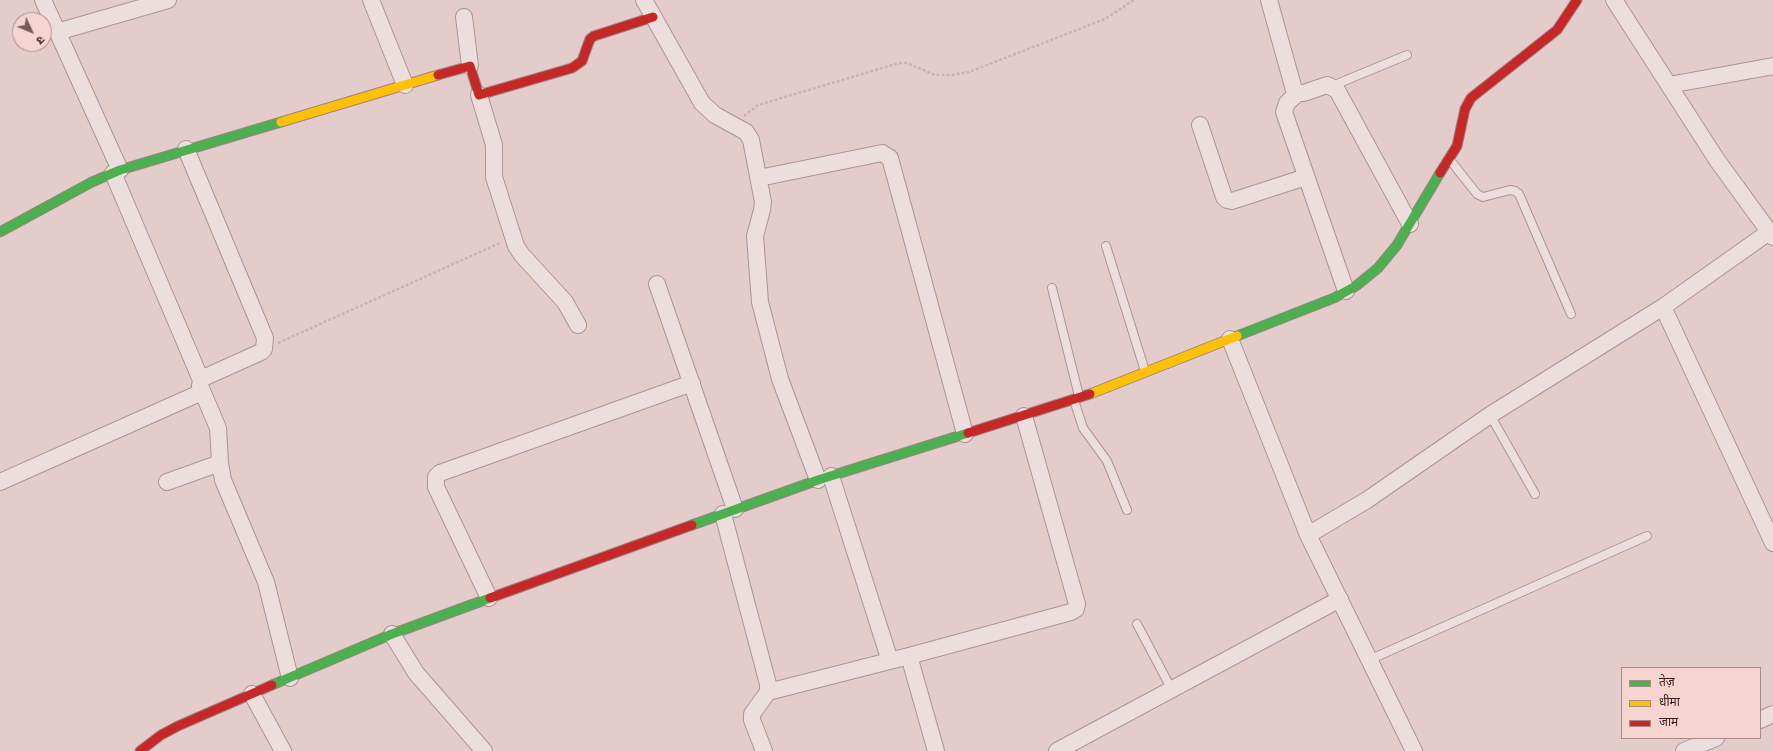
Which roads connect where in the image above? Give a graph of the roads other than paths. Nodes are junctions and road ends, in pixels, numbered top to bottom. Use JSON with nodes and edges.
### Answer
{"nodes":[{"id":1,"x":43,"y":0,"type":"edge"},
{"id":2,"x":168,"y":0,"type":"edge"},
{"id":3,"x":371,"y":0,"type":"edge"},
{"id":4,"x":644,"y":0,"type":"edge"},
{"id":5,"x":1268,"y":0,"type":"edge"},
{"id":6,"x":1577,"y":0,"type":"edge"},
{"id":7,"x":1614,"y":0,"type":"edge"},
{"id":8,"x":653,"y":16,"type":"junction"},
{"id":9,"x":464,"y":17,"type":"dead end"},
{"id":10,"x":57,"y":32,"type":"junction"},
{"id":11,"x":1407,"y":55,"type":"dead end"},
{"id":12,"x":470,"y":66,"type":"junction"},
{"id":13,"x":1773,"y":66,"type":"edge"},
{"id":14,"x":1669,"y":84,"type":"junction"},
{"id":15,"x":405,"y":85,"type":"junction"},
{"id":16,"x":1332,"y":86,"type":"junction"},
{"id":17,"x":1298,"y":93,"type":"junction"},
{"id":18,"x":478,"y":96,"type":"junction"},
{"id":19,"x":1200,"y":125,"type":"dead end"},
{"id":20,"x":186,"y":149,"type":"junction"},
{"id":21,"x":1449,"y":160,"type":"junction"},
{"id":22,"x":117,"y":171,"type":"junction"},
{"id":23,"x":1306,"y":177,"type":"junction"},
{"id":24,"x":759,"y":178,"type":"junction"},
{"id":25,"x":1410,"y":224,"type":"junction"},
{"id":26,"x":1770,"y":229,"type":"edge"},
{"id":27,"x":0,"y":232,"type":"edge"},
{"id":28,"x":1106,"y":246,"type":"dead end"},
{"id":29,"x":657,"y":284,"type":"dead end"},
{"id":30,"x":1052,"y":288,"type":"dead end"},
{"id":31,"x":1346,"y":292,"type":"junction"},
{"id":32,"x":1663,"y":307,"type":"junction"},
{"id":33,"x":1571,"y":314,"type":"dead end"},
{"id":34,"x":578,"y":325,"type":"dead end"},
{"id":35,"x":1230,"y":339,"type":"junction"},
{"id":36,"x":1146,"y":373,"type":"junction"},
{"id":37,"x":692,"y":383,"type":"junction"},
{"id":38,"x":201,"y":386,"type":"junction"},
{"id":39,"x":1077,"y":399,"type":"junction"},
{"id":40,"x":1490,"y":415,"type":"junction"},
{"id":41,"x":1024,"y":416,"type":"junction"},
{"id":42,"x":965,"y":434,"type":"junction"},
{"id":43,"x":220,"y":463,"type":"junction"},
{"id":44,"x":824,"y":478,"type":"junction"},
{"id":45,"x":0,"y":482,"type":"edge"},
{"id":46,"x":167,"y":482,"type":"dead end"},
{"id":47,"x":1535,"y":494,"type":"dead end"},
{"id":48,"x":1127,"y":510,"type":"dead end"},
{"id":49,"x":729,"y":512,"type":"junction"},
{"id":50,"x":1308,"y":535,"type":"junction"},
{"id":51,"x":1647,"y":536,"type":"dead end"},
{"id":52,"x":1773,"y":543,"type":"edge"},
{"id":53,"x":489,"y":598,"type":"junction"},
{"id":54,"x":1340,"y":600,"type":"junction"},
{"id":55,"x":1138,"y":624,"type":"dead end"},
{"id":56,"x":392,"y":634,"type":"junction"},
{"id":57,"x":909,"y":656,"type":"junction"},
{"id":58,"x":1369,"y":660,"type":"junction"},
{"id":59,"x":890,"y":661,"type":"junction"},
{"id":60,"x":290,"y":678,"type":"junction"},
{"id":61,"x":1172,"y":690,"type":"junction"},
{"id":62,"x":768,"y":692,"type":"junction"},
{"id":63,"x":252,"y":694,"type":"junction"},
{"id":64,"x":1773,"y":714,"type":"edge"},
{"id":65,"x":1761,"y":720,"type":"edge"},
{"id":66,"x":1714,"y":739,"type":"edge"},
{"id":67,"x":140,"y":751,"type":"edge"},
{"id":68,"x":283,"y":751,"type":"edge"},
{"id":69,"x":484,"y":751,"type":"edge"},
{"id":70,"x":764,"y":751,"type":"edge"},
{"id":71,"x":936,"y":751,"type":"edge"},
{"id":72,"x":1057,"y":751,"type":"edge"},
{"id":73,"x":1414,"y":751,"type":"edge"},
{"id":74,"x":1684,"y":751,"type":"edge"}],
"edges":[{"from":1,"to":10,"type":"street"},
{"from":2,"to":10,"type":"street"},
{"from":3,"to":15,"type":"street"},
{"from":4,"to":8,"type":"street"},
{"from":5,"to":17,"type":"street"},
{"from":6,"to":21,"type":"street"},
{"from":7,"to":14,"type":"street"},
{"from":8,"to":18,"type":"street"},
{"from":8,"to":24,"type":"street"},
{"from":9,"to":12,"type":"street"},
{"from":10,"to":22,"type":"street"},
{"from":11,"to":16,"type":"lane"},
{"from":12,"to":15,"type":"street"},
{"from":12,"to":18,"type":"street"},
{"from":13,"to":14,"type":"street"},
{"from":14,"to":26,"type":"street"},
{"from":15,"to":20,"type":"street"},
{"from":16,"to":17,"type":"street"},
{"from":16,"to":25,"type":"street"},
{"from":17,"to":23,"type":"street"},
{"from":18,"to":34,"type":"street"},
{"from":19,"to":23,"type":"street"},
{"from":20,"to":22,"type":"street"},
{"from":20,"to":38,"type":"street"},
{"from":21,"to":25,"type":"street"},
{"from":21,"to":33,"type":"lane"},
{"from":22,"to":27,"type":"street"},
{"from":22,"to":38,"type":"street"},
{"from":23,"to":31,"type":"street"},
{"from":24,"to":42,"type":"street"},
{"from":24,"to":44,"type":"street"},
{"from":25,"to":31,"type":"street"},
{"from":26,"to":32,"type":"street"},
{"from":28,"to":36,"type":"lane"},
{"from":29,"to":37,"type":"street"},
{"from":30,"to":39,"type":"lane"},
{"from":31,"to":35,"type":"street"},
{"from":32,"to":40,"type":"street"},
{"from":32,"to":52,"type":"street"},
{"from":35,"to":36,"type":"street"},
{"from":35,"to":50,"type":"street"},
{"from":36,"to":39,"type":"street"},
{"from":37,"to":49,"type":"street"},
{"from":37,"to":53,"type":"street"},
{"from":38,"to":43,"type":"street"},
{"from":38,"to":45,"type":"street"},
{"from":39,"to":41,"type":"street"},
{"from":39,"to":48,"type":"lane"},
{"from":40,"to":47,"type":"lane"},
{"from":40,"to":50,"type":"street"},
{"from":41,"to":42,"type":"street"},
{"from":41,"to":57,"type":"street"},
{"from":42,"to":44,"type":"street"},
{"from":43,"to":46,"type":"street"},
{"from":43,"to":60,"type":"street"},
{"from":44,"to":49,"type":"street"},
{"from":44,"to":59,"type":"street"},
{"from":49,"to":53,"type":"street"},
{"from":49,"to":62,"type":"street"},
{"from":50,"to":54,"type":"street"},
{"from":51,"to":58,"type":"lane"},
{"from":53,"to":56,"type":"street"},
{"from":54,"to":58,"type":"street"},
{"from":54,"to":61,"type":"street"},
{"from":55,"to":61,"type":"lane"},
{"from":56,"to":60,"type":"street"},
{"from":56,"to":69,"type":"street"},
{"from":57,"to":59,"type":"street"},
{"from":57,"to":71,"type":"street"},
{"from":58,"to":73,"type":"street"},
{"from":59,"to":62,"type":"street"},
{"from":60,"to":63,"type":"street"},
{"from":61,"to":72,"type":"street"},
{"from":62,"to":70,"type":"street"},
{"from":63,"to":67,"type":"street"},
{"from":63,"to":68,"type":"street"},
{"from":64,"to":65,"type":"street"},
{"from":66,"to":74,"type":"street"}]}
